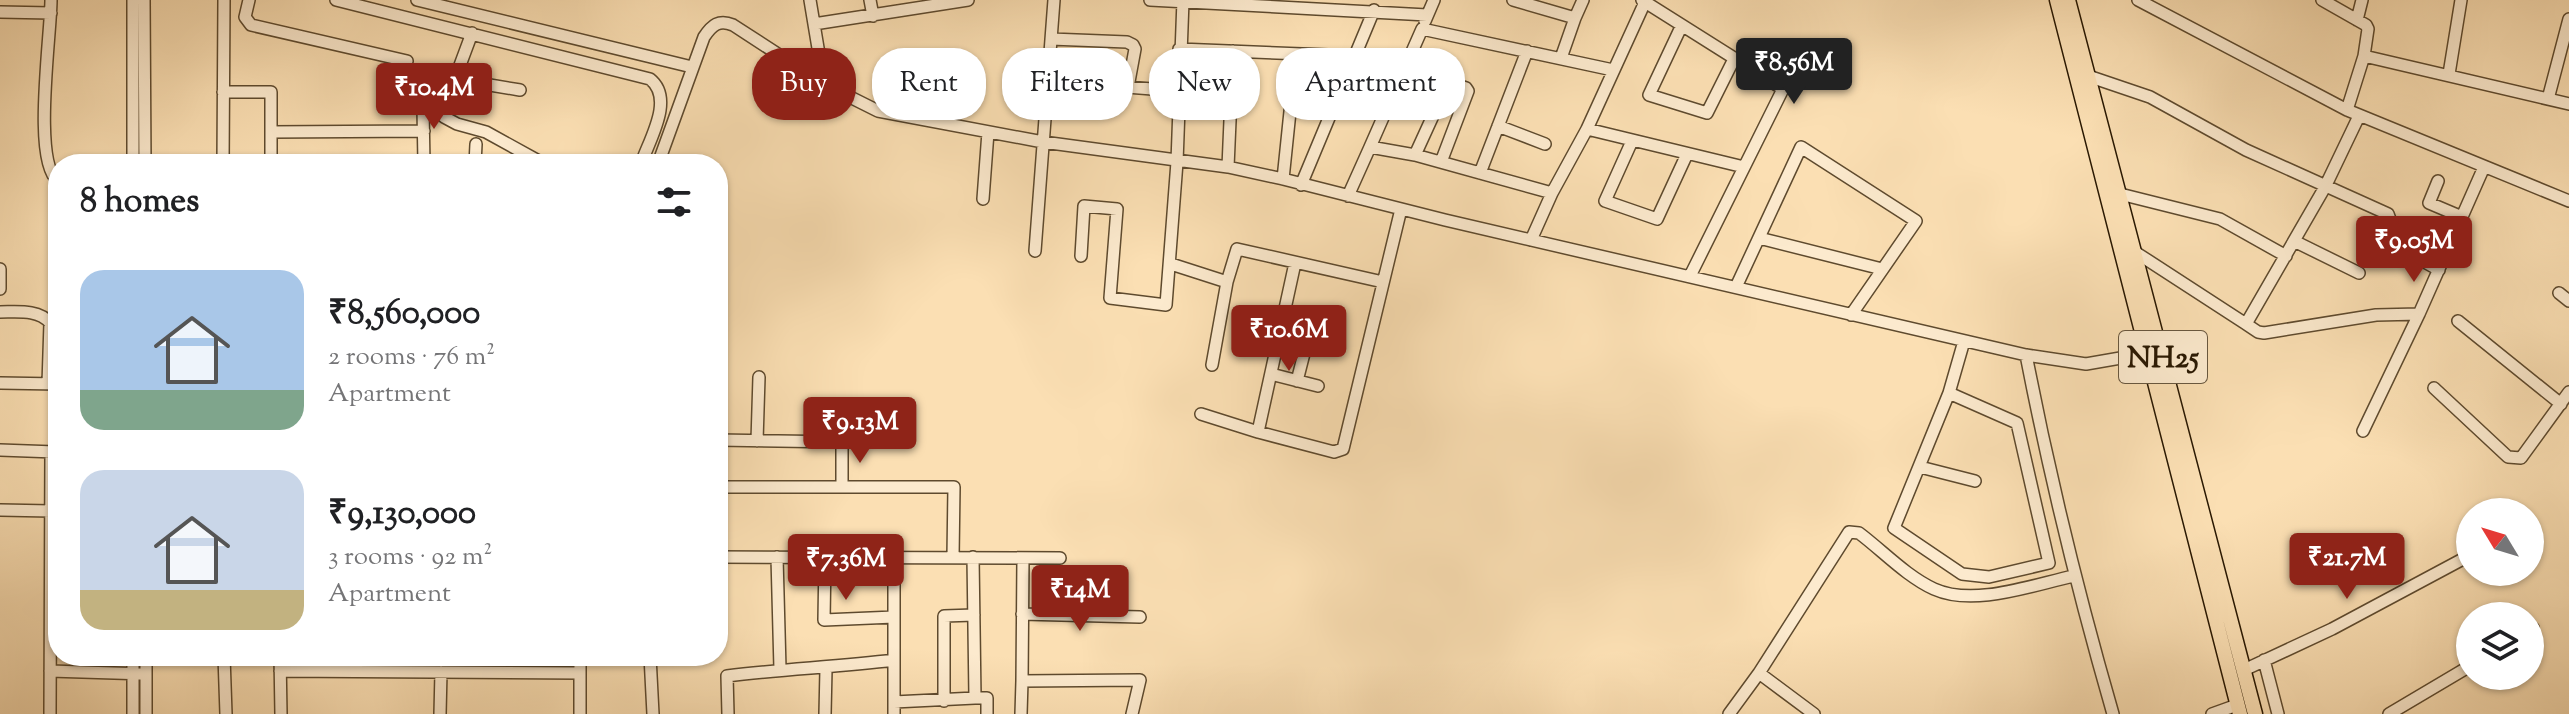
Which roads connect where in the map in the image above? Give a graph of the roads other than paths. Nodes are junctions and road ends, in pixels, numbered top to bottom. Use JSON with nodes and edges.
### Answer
{"nodes":[{"id":1,"x":51,"y":0,"type":"edge"},
{"id":2,"x":133,"y":0,"type":"edge"},
{"id":3,"x":144,"y":0,"type":"edge"},
{"id":4,"x":224,"y":0,"type":"edge"},
{"id":5,"x":249,"y":0,"type":"edge"},
{"id":6,"x":336,"y":0,"type":"edge"},
{"id":7,"x":417,"y":0,"type":"edge"},
{"id":8,"x":810,"y":0,"type":"edge"},
{"id":9,"x":870,"y":0,"type":"edge"},
{"id":10,"x":968,"y":0,"type":"edge"},
{"id":11,"x":1054,"y":0,"type":"edge"},
{"id":12,"x":1150,"y":0,"type":"edge"},
{"id":13,"x":1434,"y":0,"type":"edge"},
{"id":14,"x":1513,"y":0,"type":"edge"},
{"id":15,"x":1583,"y":0,"type":"edge"},
{"id":16,"x":2057,"y":0,"type":"edge"},
{"id":17,"x":2068,"y":0,"type":"edge"},
{"id":18,"x":2138,"y":0,"type":"edge"},
{"id":19,"x":2322,"y":0,"type":"edge"},
{"id":20,"x":2362,"y":0,"type":"edge"},
{"id":21,"x":2461,"y":0,"type":"edge"},
{"id":22,"x":1644,"y":1,"type":"edge"},
{"id":23,"x":1183,"y":2,"type":"edge"},
{"id":24,"x":1234,"y":2,"type":"edge"},
{"id":25,"x":1265,"y":2,"type":"edge"},
{"id":26,"x":1312,"y":4,"type":"edge"},
{"id":27,"x":1354,"y":5,"type":"edge"},
{"id":28,"x":1374,"y":10,"type":"junction"},
{"id":29,"x":0,"y":12,"type":"edge"},
{"id":30,"x":51,"y":13,"type":"junction"},
{"id":31,"x":1427,"y":15,"type":"junction"},
{"id":32,"x":873,"y":16,"type":"junction"},
{"id":33,"x":1575,"y":18,"type":"junction"},
{"id":34,"x":2569,"y":19,"type":"edge"},
{"id":35,"x":2357,"y":20,"type":"junction"},
{"id":36,"x":814,"y":24,"type":"junction"},
{"id":37,"x":1681,"y":27,"type":"junction"},
{"id":38,"x":1422,"y":29,"type":"junction"},
{"id":39,"x":472,"y":33,"type":"junction"},
{"id":40,"x":1051,"y":39,"type":"junction"},
{"id":41,"x":767,"y":48,"type":"edge"},
{"id":42,"x":818,"y":48,"type":"edge"},
{"id":43,"x":1179,"y":48,"type":"edge"},
{"id":44,"x":1357,"y":48,"type":"edge"},
{"id":45,"x":1527,"y":51,"type":"junction"},
{"id":46,"x":2364,"y":56,"type":"junction"},
{"id":47,"x":1561,"y":58,"type":"junction"},
{"id":48,"x":1734,"y":59,"type":"junction"},
{"id":49,"x":1133,"y":60,"type":"edge"},
{"id":50,"x":407,"y":61,"type":"dead end"},
{"id":51,"x":692,"y":67,"type":"junction"},
{"id":52,"x":1613,"y":70,"type":"junction"},
{"id":53,"x":2449,"y":74,"type":"junction"},
{"id":54,"x":2088,"y":76,"type":"junction"},
{"id":55,"x":454,"y":79,"type":"junction"},
{"id":56,"x":656,"y":84,"type":"junction"},
{"id":57,"x":520,"y":90,"type":"dead end"},
{"id":58,"x":223,"y":92,"type":"junction"},
{"id":59,"x":682,"y":93,"type":"junction"},
{"id":60,"x":2548,"y":99,"type":"junction"},
{"id":61,"x":856,"y":100,"type":"edge"},
{"id":62,"x":2569,"y":104,"type":"edge"},
{"id":63,"x":423,"y":108,"type":"dead end"},
{"id":64,"x":2347,"y":110,"type":"junction"},
{"id":65,"x":2359,"y":116,"type":"junction"},
{"id":66,"x":1178,"y":120,"type":"edge"},
{"id":67,"x":1230,"y":120,"type":"edge"},
{"id":68,"x":1289,"y":120,"type":"edge"},
{"id":69,"x":1328,"y":120,"type":"edge"},
{"id":70,"x":1498,"y":126,"type":"junction"},
{"id":71,"x":1587,"y":129,"type":"junction"},
{"id":72,"x":424,"y":131,"type":"junction"},
{"id":73,"x":271,"y":132,"type":"junction"},
{"id":74,"x":988,"y":132,"type":"junction"},
{"id":75,"x":1632,"y":141,"type":"junction"},
{"id":76,"x":1043,"y":142,"type":"junction"},
{"id":77,"x":476,"y":144,"type":"dead end"},
{"id":78,"x":1545,"y":144,"type":"dead end"},
{"id":79,"x":1370,"y":147,"type":"junction"},
{"id":80,"x":133,"y":154,"type":"edge"},
{"id":81,"x":145,"y":154,"type":"edge"},
{"id":82,"x":223,"y":154,"type":"edge"},
{"id":83,"x":271,"y":154,"type":"edge"},
{"id":84,"x":424,"y":154,"type":"edge"},
{"id":85,"x":476,"y":154,"type":"edge"},
{"id":86,"x":526,"y":154,"type":"edge"},
{"id":87,"x":645,"y":154,"type":"edge"},
{"id":88,"x":661,"y":154,"type":"edge"},
{"id":89,"x":1687,"y":154,"type":"junction"},
{"id":90,"x":1415,"y":155,"type":"junction"},
{"id":91,"x":1177,"y":162,"type":"junction"},
{"id":92,"x":1441,"y":162,"type":"junction"},
{"id":93,"x":1228,"y":167,"type":"junction"},
{"id":94,"x":1744,"y":167,"type":"junction"},
{"id":95,"x":2484,"y":167,"type":"junction"},
{"id":96,"x":48,"y":169,"type":"edge"},
{"id":97,"x":1480,"y":173,"type":"junction"},
{"id":98,"x":1283,"y":179,"type":"junction"},
{"id":99,"x":2438,"y":181,"type":"dead end"},
{"id":100,"x":1301,"y":185,"type":"junction"},
{"id":101,"x":2325,"y":187,"type":"junction"},
{"id":102,"x":1552,"y":193,"type":"junction"},
{"id":103,"x":2120,"y":194,"type":"junction"},
{"id":104,"x":1348,"y":196,"type":"junction"},
{"id":105,"x":983,"y":199,"type":"dead end"},
{"id":106,"x":2569,"y":201,"type":"edge"},
{"id":107,"x":1401,"y":209,"type":"junction"},
{"id":108,"x":2462,"y":217,"type":"junction"},
{"id":109,"x":1759,"y":238,"type":"junction"},
{"id":110,"x":1531,"y":240,"type":"junction"},
{"id":111,"x":2294,"y":241,"type":"junction"},
{"id":112,"x":1035,"y":251,"type":"dead end"},
{"id":113,"x":2135,"y":252,"type":"junction"},
{"id":114,"x":1081,"y":256,"type":"dead end"},
{"id":115,"x":2286,"y":256,"type":"junction"},
{"id":116,"x":1295,"y":263,"type":"junction"},
{"id":117,"x":1171,"y":264,"type":"junction"},
{"id":118,"x":0,"y":269,"type":"edge"},
{"id":119,"x":1882,"y":269,"type":"junction"},
{"id":120,"x":2439,"y":270,"type":"junction"},
{"id":121,"x":2359,"y":273,"type":"dead end"},
{"id":122,"x":1690,"y":276,"type":"junction"},
{"id":123,"x":1227,"y":282,"type":"junction"},
{"id":124,"x":1383,"y":282,"type":"junction"},
{"id":125,"x":1736,"y":287,"type":"junction"},
{"id":126,"x":0,"y":289,"type":"edge"},
{"id":127,"x":0,"y":312,"type":"edge"},
{"id":128,"x":2419,"y":314,"type":"junction"},
{"id":129,"x":1851,"y":315,"type":"junction"},
{"id":130,"x":48,"y":321,"type":"edge"},
{"id":131,"x":1284,"y":321,"type":"junction"},
{"id":132,"x":2458,"y":321,"type":"dead end"},
{"id":133,"x":2246,"y":324,"type":"junction"},
{"id":134,"x":1311,"y":326,"type":"junction"},
{"id":135,"x":1330,"y":328,"type":"dead end"},
{"id":136,"x":1964,"y":341,"type":"junction"},
{"id":137,"x":2155,"y":352,"type":"junction"},
{"id":138,"x":2026,"y":355,"type":"junction"},
{"id":139,"x":1212,"y":365,"type":"dead end"},
{"id":140,"x":1271,"y":374,"type":"junction"},
{"id":141,"x":759,"y":377,"type":"dead end"},
{"id":142,"x":1297,"y":381,"type":"junction"},
{"id":143,"x":0,"y":383,"type":"edge"},
{"id":144,"x":48,"y":384,"type":"edge"},
{"id":145,"x":1318,"y":386,"type":"dead end"},
{"id":146,"x":2434,"y":388,"type":"dead end"},
{"id":147,"x":1949,"y":393,"type":"junction"},
{"id":148,"x":2567,"y":396,"type":"edge"},
{"id":149,"x":1201,"y":414,"type":"dead end"},
{"id":150,"x":2363,"y":431,"type":"dead end"},
{"id":151,"x":1258,"y":432,"type":"junction"},
{"id":152,"x":728,"y":440,"type":"edge"},
{"id":153,"x":757,"y":441,"type":"junction"},
{"id":154,"x":0,"y":450,"type":"edge"},
{"id":155,"x":48,"y":452,"type":"edge"},
{"id":156,"x":1920,"y":467,"type":"junction"},
{"id":157,"x":1975,"y":481,"type":"dead end"},
{"id":158,"x":728,"y":487,"type":"edge"},
{"id":159,"x":842,"y":487,"type":"junction"},
{"id":160,"x":0,"y":510,"type":"edge"},
{"id":161,"x":48,"y":511,"type":"edge"},
{"id":162,"x":728,"y":557,"type":"edge"},
{"id":163,"x":777,"y":557,"type":"junction"},
{"id":164,"x":825,"y":557,"type":"junction"},
{"id":165,"x":894,"y":557,"type":"junction"},
{"id":166,"x":953,"y":557,"type":"junction"},
{"id":167,"x":973,"y":557,"type":"junction"},
{"id":168,"x":1023,"y":558,"type":"junction"},
{"id":169,"x":1060,"y":558,"type":"dead end"},
{"id":170,"x":2456,"y":563,"type":"edge"},
{"id":171,"x":2074,"y":576,"type":"junction"},
{"id":172,"x":1022,"y":614,"type":"junction"},
{"id":173,"x":974,"y":615,"type":"junction"},
{"id":174,"x":894,"y":617,"type":"junction"},
{"id":175,"x":1140,"y":617,"type":"dead end"},
{"id":176,"x":894,"y":660,"type":"junction"},
{"id":177,"x":2264,"y":660,"type":"junction"},
{"id":178,"x":50,"y":666,"type":"edge"},
{"id":179,"x":133,"y":666,"type":"edge"},
{"id":180,"x":146,"y":666,"type":"edge"},
{"id":181,"x":224,"y":666,"type":"edge"},
{"id":182,"x":280,"y":666,"type":"edge"},
{"id":183,"x":580,"y":666,"type":"edge"},
{"id":184,"x":651,"y":666,"type":"edge"},
{"id":185,"x":780,"y":669,"type":"junction"},
{"id":186,"x":826,"y":669,"type":"junction"},
{"id":187,"x":2244,"y":670,"type":"junction"},
{"id":188,"x":50,"y":671,"type":"junction"},
{"id":189,"x":280,"y":671,"type":"junction"},
{"id":190,"x":441,"y":672,"type":"junction"},
{"id":191,"x":133,"y":673,"type":"junction"},
{"id":192,"x":580,"y":673,"type":"junction"},
{"id":193,"x":1759,"y":673,"type":"junction"},
{"id":194,"x":146,"y":674,"type":"junction"},
{"id":195,"x":2456,"y":674,"type":"edge"},
{"id":196,"x":1022,"y":681,"type":"junction"},
{"id":197,"x":975,"y":698,"type":"junction"},
{"id":198,"x":944,"y":701,"type":"junction"},
{"id":199,"x":894,"y":708,"type":"edge"},
{"id":200,"x":2239,"y":710,"type":"edge"},
{"id":201,"x":50,"y":714,"type":"edge"},
{"id":202,"x":133,"y":714,"type":"edge"},
{"id":203,"x":146,"y":714,"type":"edge"},
{"id":204,"x":226,"y":714,"type":"edge"},
{"id":205,"x":281,"y":714,"type":"edge"},
{"id":206,"x":440,"y":714,"type":"edge"},
{"id":207,"x":580,"y":714,"type":"edge"},
{"id":208,"x":653,"y":714,"type":"edge"},
{"id":209,"x":728,"y":714,"type":"edge"},
{"id":210,"x":825,"y":714,"type":"edge"},
{"id":211,"x":987,"y":714,"type":"edge"},
{"id":212,"x":1021,"y":714,"type":"edge"},
{"id":213,"x":1132,"y":714,"type":"edge"},
{"id":214,"x":1729,"y":714,"type":"edge"},
{"id":215,"x":1814,"y":714,"type":"edge"},
{"id":216,"x":2113,"y":714,"type":"edge"},
{"id":217,"x":2212,"y":714,"type":"edge"},
{"id":218,"x":2255,"y":714,"type":"edge"},
{"id":219,"x":2278,"y":714,"type":"edge"},
{"id":220,"x":2389,"y":714,"type":"edge"}],
"edges":[{"from":1,"to":30,"type":"street"},
{"from":2,"to":80,"type":"street"},
{"from":3,"to":81,"type":"street"},
{"from":4,"to":58,"type":"street"},
{"from":5,"to":50,"type":"street"},
{"from":6,"to":39,"type":"street"},
{"from":7,"to":51,"type":"street"},
{"from":8,"to":36,"type":"street"},
{"from":9,"to":32,"type":"street"},
{"from":10,"to":32,"type":"street"},
{"from":11,"to":40,"type":"street"},
{"from":12,"to":23,"type":"street"},
{"from":13,"to":31,"type":"street"},
{"from":14,"to":33,"type":"street"},
{"from":15,"to":33,"type":"street"},
{"from":16,"to":137,"type":"main road","number":"NH25"},
{"from":17,"to":54,"type":"main road","number":"NH25"},
{"from":18,"to":64,"type":"street"},
{"from":19,"to":35,"type":"street"},
{"from":20,"to":35,"type":"street"},
{"from":21,"to":53,"type":"street"},
{"from":22,"to":37,"type":"street"},
{"from":22,"to":52,"type":"street"},
{"from":23,"to":24,"type":"street"},
{"from":23,"to":43,"type":"street"},
{"from":24,"to":25,"type":"street"},
{"from":25,"to":26,"type":"street"},
{"from":26,"to":27,"type":"street"},
{"from":27,"to":28,"type":"street"},
{"from":28,"to":31,"type":"street"},
{"from":28,"to":44,"type":"street"},
{"from":29,"to":30,"type":"street"},
{"from":30,"to":96,"type":"street"},
{"from":31,"to":38,"type":"street"},
{"from":32,"to":36,"type":"street"},
{"from":33,"to":47,"type":"street"},
{"from":34,"to":60,"type":"street"},
{"from":35,"to":46,"type":"street"},
{"from":36,"to":42,"type":"street"},
{"from":37,"to":48,"type":"street"},
{"from":37,"to":48,"type":"street"},
{"from":38,"to":45,"type":"street"},
{"from":38,"to":79,"type":"street"},
{"from":39,"to":55,"type":"street"},
{"from":39,"to":56,"type":"street"},
{"from":40,"to":49,"type":"street"},
{"from":40,"to":76,"type":"street"},
{"from":41,"to":51,"type":"street"},
{"from":45,"to":47,"type":"street"},
{"from":45,"to":70,"type":"street"},
{"from":46,"to":53,"type":"street"},
{"from":46,"to":64,"type":"street"},
{"from":47,"to":52,"type":"street"},
{"from":48,"to":94,"type":"street"},
{"from":51,"to":59,"type":"street"},
{"from":52,"to":71,"type":"street"},
{"from":53,"to":60,"type":"street"},
{"from":54,"to":101,"type":"street"},
{"from":54,"to":103,"type":"main road","number":"NH25"},
{"from":55,"to":57,"type":"street"},
{"from":55,"to":86,"type":"street"},
{"from":56,"to":59,"type":"street"},
{"from":56,"to":87,"type":"street"},
{"from":58,"to":73,"type":"street"},
{"from":58,"to":82,"type":"street"},
{"from":59,"to":88,"type":"street"},
{"from":60,"to":62,"type":"street"},
{"from":61,"to":74,"type":"street"},
{"from":63,"to":72,"type":"street"},
{"from":64,"to":65,"type":"street"},
{"from":65,"to":95,"type":"street"},
{"from":65,"to":101,"type":"street"},
{"from":66,"to":91,"type":"street"},
{"from":67,"to":93,"type":"street"},
{"from":68,"to":98,"type":"street"},
{"from":69,"to":100,"type":"street"},
{"from":70,"to":78,"type":"street"},
{"from":70,"to":97,"type":"street"},
{"from":71,"to":75,"type":"street"},
{"from":71,"to":102,"type":"street"},
{"from":72,"to":73,"type":"street"},
{"from":72,"to":84,"type":"street"},
{"from":73,"to":83,"type":"street"},
{"from":74,"to":76,"type":"street"},
{"from":74,"to":105,"type":"street"},
{"from":75,"to":89,"type":"street"},
{"from":75,"to":89,"type":"street"},
{"from":76,"to":91,"type":"street"},
{"from":76,"to":112,"type":"street"},
{"from":77,"to":85,"type":"street"},
{"from":79,"to":90,"type":"street"},
{"from":79,"to":104,"type":"street"},
{"from":89,"to":94,"type":"street"},
{"from":90,"to":92,"type":"street"},
{"from":90,"to":92,"type":"street"},
{"from":91,"to":93,"type":"street"},
{"from":91,"to":117,"type":"street"},
{"from":92,"to":97,"type":"street"},
{"from":93,"to":98,"type":"street"},
{"from":94,"to":122,"type":"street"},
{"from":95,"to":106,"type":"street"},
{"from":95,"to":108,"type":"street"},
{"from":97,"to":102,"type":"street"},
{"from":98,"to":100,"type":"street"},
{"from":99,"to":108,"type":"street"},
{"from":100,"to":104,"type":"street"},
{"from":101,"to":111,"type":"street"},
{"from":101,"to":120,"type":"street"},
{"from":102,"to":110,"type":"street"},
{"from":103,"to":113,"type":"main road","number":"NH25"},
{"from":103,"to":115,"type":"street"},
{"from":104,"to":107,"type":"street"},
{"from":107,"to":110,"type":"street"},
{"from":107,"to":124,"type":"street"},
{"from":108,"to":120,"type":"street"},
{"from":109,"to":119,"type":"street"},
{"from":109,"to":119,"type":"street"},
{"from":109,"to":125,"type":"street"},
{"from":110,"to":122,"type":"street"},
{"from":111,"to":115,"type":"street"},
{"from":111,"to":121,"type":"street"},
{"from":113,"to":133,"type":"street"},
{"from":113,"to":137,"type":"main road","number":"NH25"},
{"from":114,"to":117,"type":"street"},
{"from":115,"to":133,"type":"street"},
{"from":116,"to":123,"type":"street"},
{"from":116,"to":124,"type":"street"},
{"from":116,"to":131,"type":"street"},
{"from":117,"to":123,"type":"street"},
{"from":118,"to":126,"type":"street"},
{"from":119,"to":129,"type":"street"},
{"from":120,"to":128,"type":"street"},
{"from":122,"to":125,"type":"street"},
{"from":123,"to":139,"type":"street"},
{"from":124,"to":151,"type":"street"},
{"from":125,"to":129,"type":"street"},
{"from":127,"to":130,"type":"street"},
{"from":128,"to":133,"type":"street"},
{"from":128,"to":150,"type":"street"},
{"from":129,"to":136,"type":"street"},
{"from":131,"to":134,"type":"street"},
{"from":131,"to":140,"type":"street"},
{"from":132,"to":148,"type":"street"},
{"from":134,"to":135,"type":"street"},
{"from":134,"to":142,"type":"street"},
{"from":136,"to":138,"type":"street"},
{"from":136,"to":147,"type":"street"},
{"from":137,"to":138,"type":"street"},
{"from":137,"to":187,"type":"main road","number":"NH25"},
{"from":137,"to":200,"type":"main road","number":"NH25"},
{"from":138,"to":171,"type":"street"},
{"from":140,"to":142,"type":"street"},
{"from":140,"to":151,"type":"street"},
{"from":141,"to":153,"type":"street"},
{"from":142,"to":145,"type":"street"},
{"from":143,"to":144,"type":"street"},
{"from":146,"to":148,"type":"street"},
{"from":147,"to":156,"type":"street"},
{"from":147,"to":156,"type":"street"},
{"from":149,"to":151,"type":"street"},
{"from":152,"to":153,"type":"street"},
{"from":153,"to":159,"type":"street"},
{"from":154,"to":155,"type":"street"},
{"from":156,"to":157,"type":"street"},
{"from":158,"to":159,"type":"street"},
{"from":159,"to":166,"type":"street"},
{"from":160,"to":161,"type":"street"},
{"from":162,"to":163,"type":"street"},
{"from":163,"to":164,"type":"street"},
{"from":163,"to":185,"type":"street"},
{"from":164,"to":165,"type":"street"},
{"from":164,"to":174,"type":"street"},
{"from":165,"to":166,"type":"street"},
{"from":165,"to":174,"type":"street"},
{"from":166,"to":167,"type":"street"},
{"from":167,"to":168,"type":"street"},
{"from":167,"to":173,"type":"street"},
{"from":168,"to":169,"type":"street"},
{"from":168,"to":172,"type":"street"},
{"from":170,"to":177,"type":"street"},
{"from":171,"to":193,"type":"street"},
{"from":171,"to":216,"type":"street"},
{"from":172,"to":175,"type":"street"},
{"from":172,"to":196,"type":"street"},
{"from":173,"to":197,"type":"street"},
{"from":173,"to":198,"type":"street"},
{"from":174,"to":176,"type":"street"},
{"from":176,"to":186,"type":"street"},
{"from":176,"to":199,"type":"street"},
{"from":177,"to":187,"type":"street"},
{"from":177,"to":219,"type":"street"},
{"from":178,"to":188,"type":"street"},
{"from":179,"to":191,"type":"street"},
{"from":180,"to":194,"type":"street"},
{"from":181,"to":204,"type":"street"},
{"from":182,"to":189,"type":"street"},
{"from":183,"to":192,"type":"street"},
{"from":184,"to":208,"type":"street"},
{"from":185,"to":186,"type":"street"},
{"from":185,"to":209,"type":"street"},
{"from":186,"to":210,"type":"street"},
{"from":187,"to":218,"type":"main road","number":"NH25"},
{"from":188,"to":191,"type":"street"},
{"from":188,"to":201,"type":"street"},
{"from":189,"to":190,"type":"street"},
{"from":189,"to":205,"type":"street"},
{"from":190,"to":192,"type":"street"},
{"from":190,"to":206,"type":"street"},
{"from":191,"to":194,"type":"street"},
{"from":191,"to":202,"type":"street"},
{"from":192,"to":207,"type":"street"},
{"from":193,"to":214,"type":"street"},
{"from":193,"to":215,"type":"street"},
{"from":194,"to":203,"type":"street"},
{"from":195,"to":220,"type":"street"},
{"from":196,"to":212,"type":"street"},
{"from":196,"to":213,"type":"street"},
{"from":197,"to":198,"type":"street"},
{"from":197,"to":211,"type":"street"},
{"from":198,"to":199,"type":"street"},
{"from":200,"to":217,"type":"street"}]}
